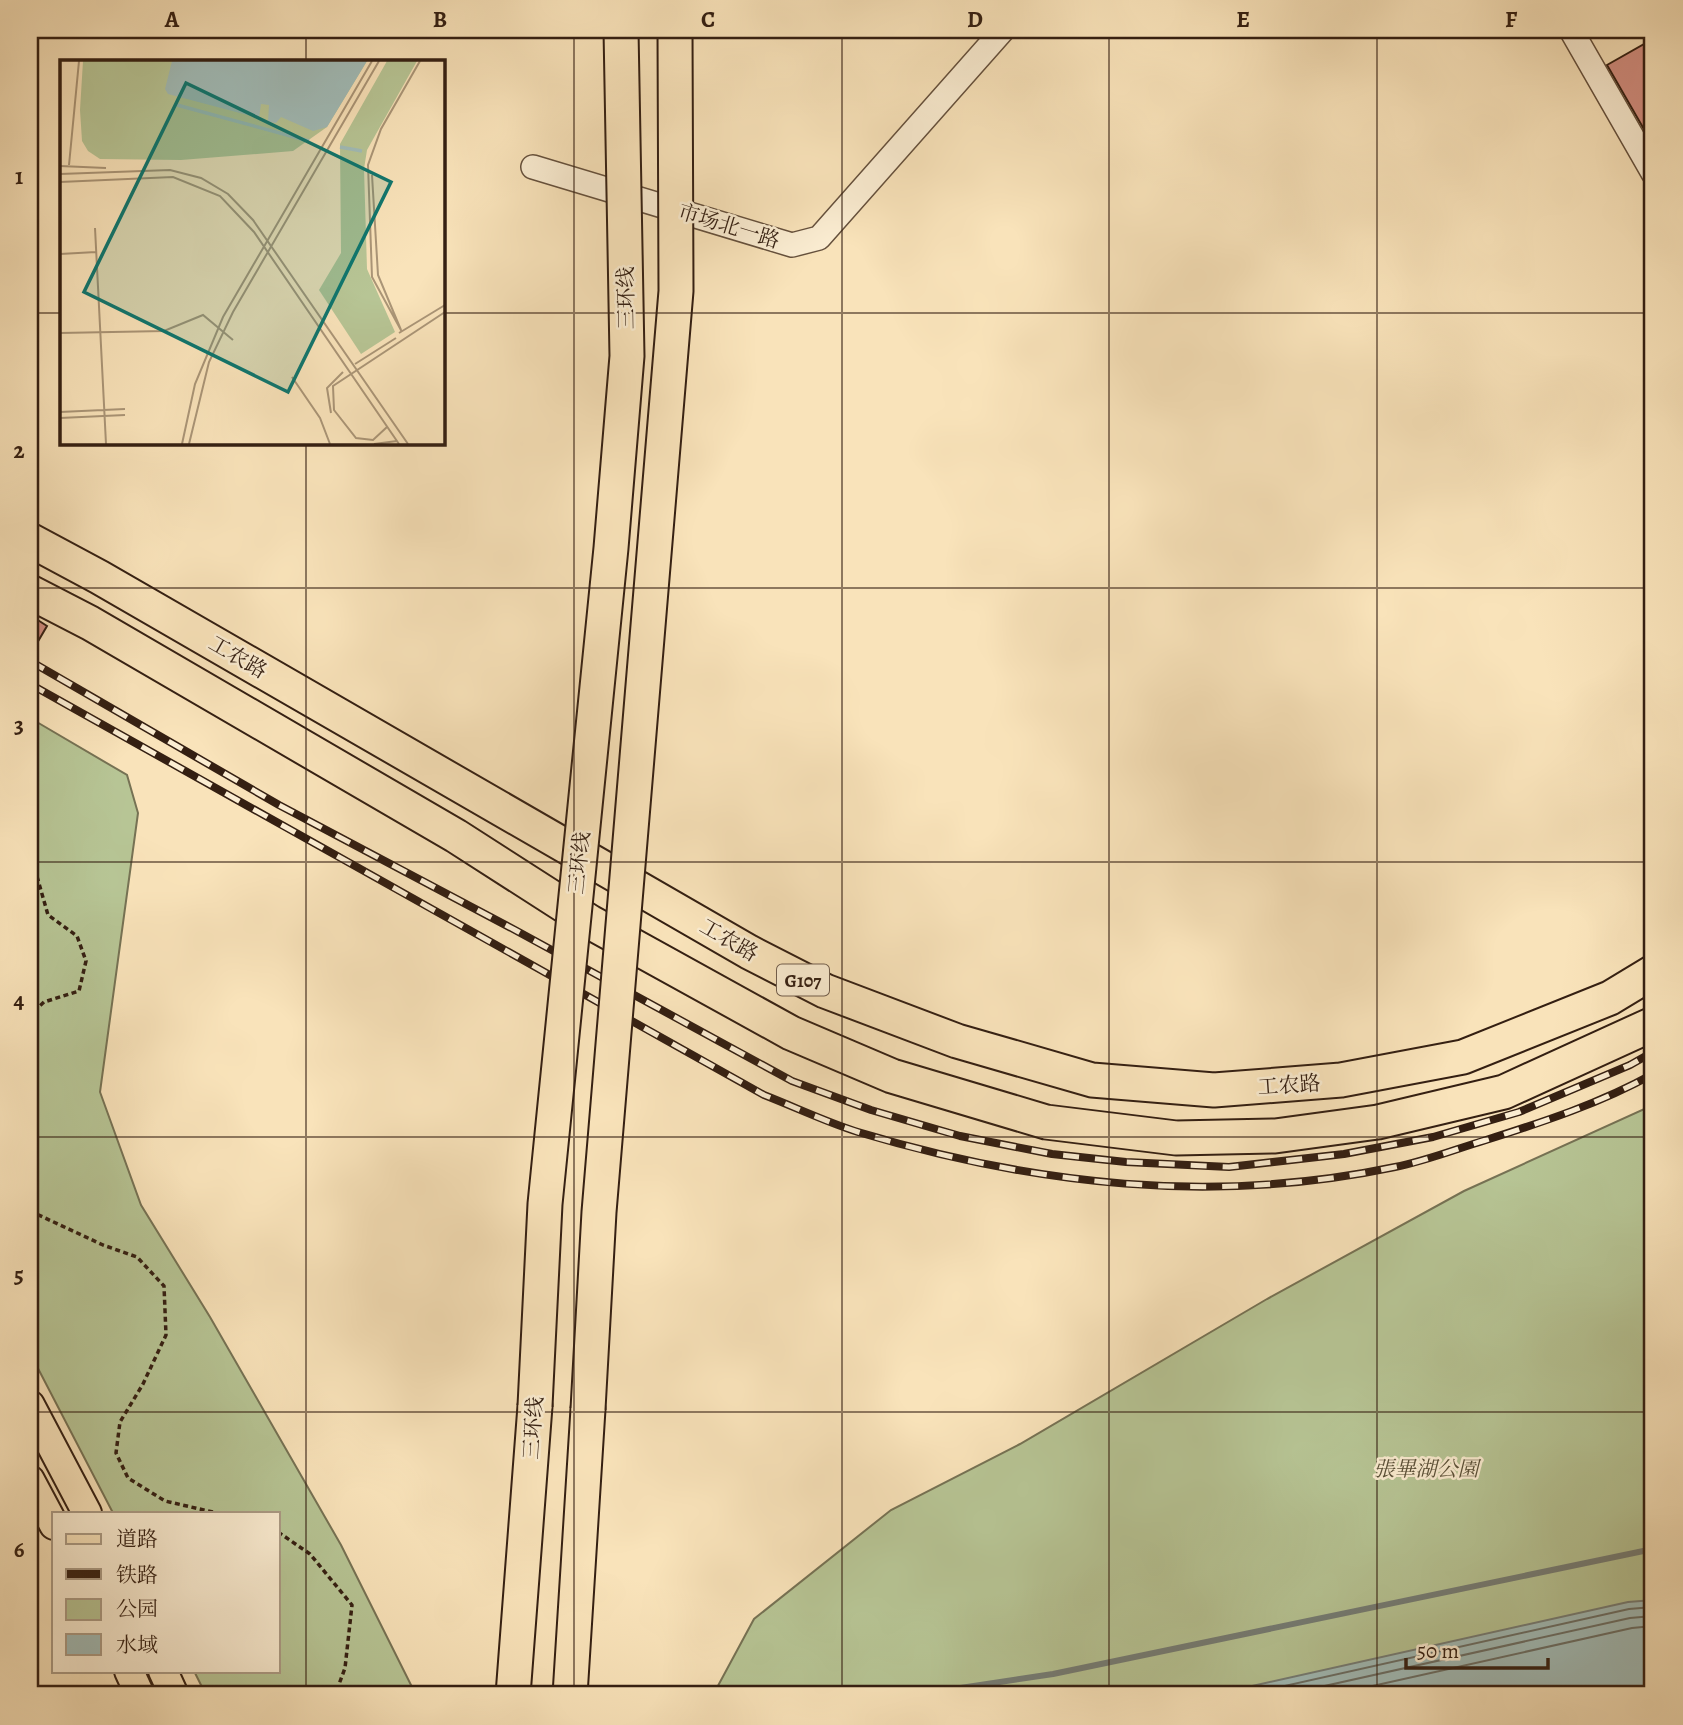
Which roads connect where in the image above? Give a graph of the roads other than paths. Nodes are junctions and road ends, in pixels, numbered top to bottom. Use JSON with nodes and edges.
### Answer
{"nodes":[{"id":1,"x":621,"y":30,"type":"edge"},
{"id":2,"x":675,"y":30,"type":"edge"},
{"id":3,"x":1003,"y":30,"type":"edge"},
{"id":4,"x":1571,"y":30,"type":"edge"},
{"id":5,"x":533,"y":167,"type":"dead end"},
{"id":6,"x":1653,"y":173,"type":"edge"},
{"id":7,"x":30,"y":540,"type":"edge"},
{"id":8,"x":30,"y":592,"type":"edge"},
{"id":9,"x":1653,"y":972,"type":"edge"},
{"id":10,"x":1653,"y":1024,"type":"edge"},
{"id":11,"x":30,"y":1405,"type":"edge"},
{"id":12,"x":30,"y":1480,"type":"edge"},
{"id":13,"x":86,"y":1512,"type":"edge"},
{"id":14,"x":52,"y":1521,"type":"edge"},
{"id":15,"x":129,"y":1672,"type":"edge"},
{"id":16,"x":163,"y":1672,"type":"edge"},
{"id":17,"x":140,"y":1695,"type":"edge"},
{"id":18,"x":174,"y":1695,"type":"edge"},
{"id":19,"x":513,"y":1695,"type":"edge"},
{"id":20,"x":570,"y":1695,"type":"edge"}],
"edges":[{"from":1,"to":19,"type":"highway","name":"三环线","bridge":true},
{"from":2,"to":20,"type":"highway","bridge":true},
{"from":3,"to":5,"type":"street","name":"市场北一路"},
{"from":4,"to":6,"type":"street"},
{"from":7,"to":9,"type":"highway","name":"工农路","number":"G107"},
{"from":8,"to":10,"type":"highway","number":"G107"},
{"from":11,"to":13,"type":"main road"},
{"from":12,"to":14,"type":"main road"},
{"from":15,"to":17,"type":"main road"},
{"from":16,"to":18,"type":"main road"}]}
